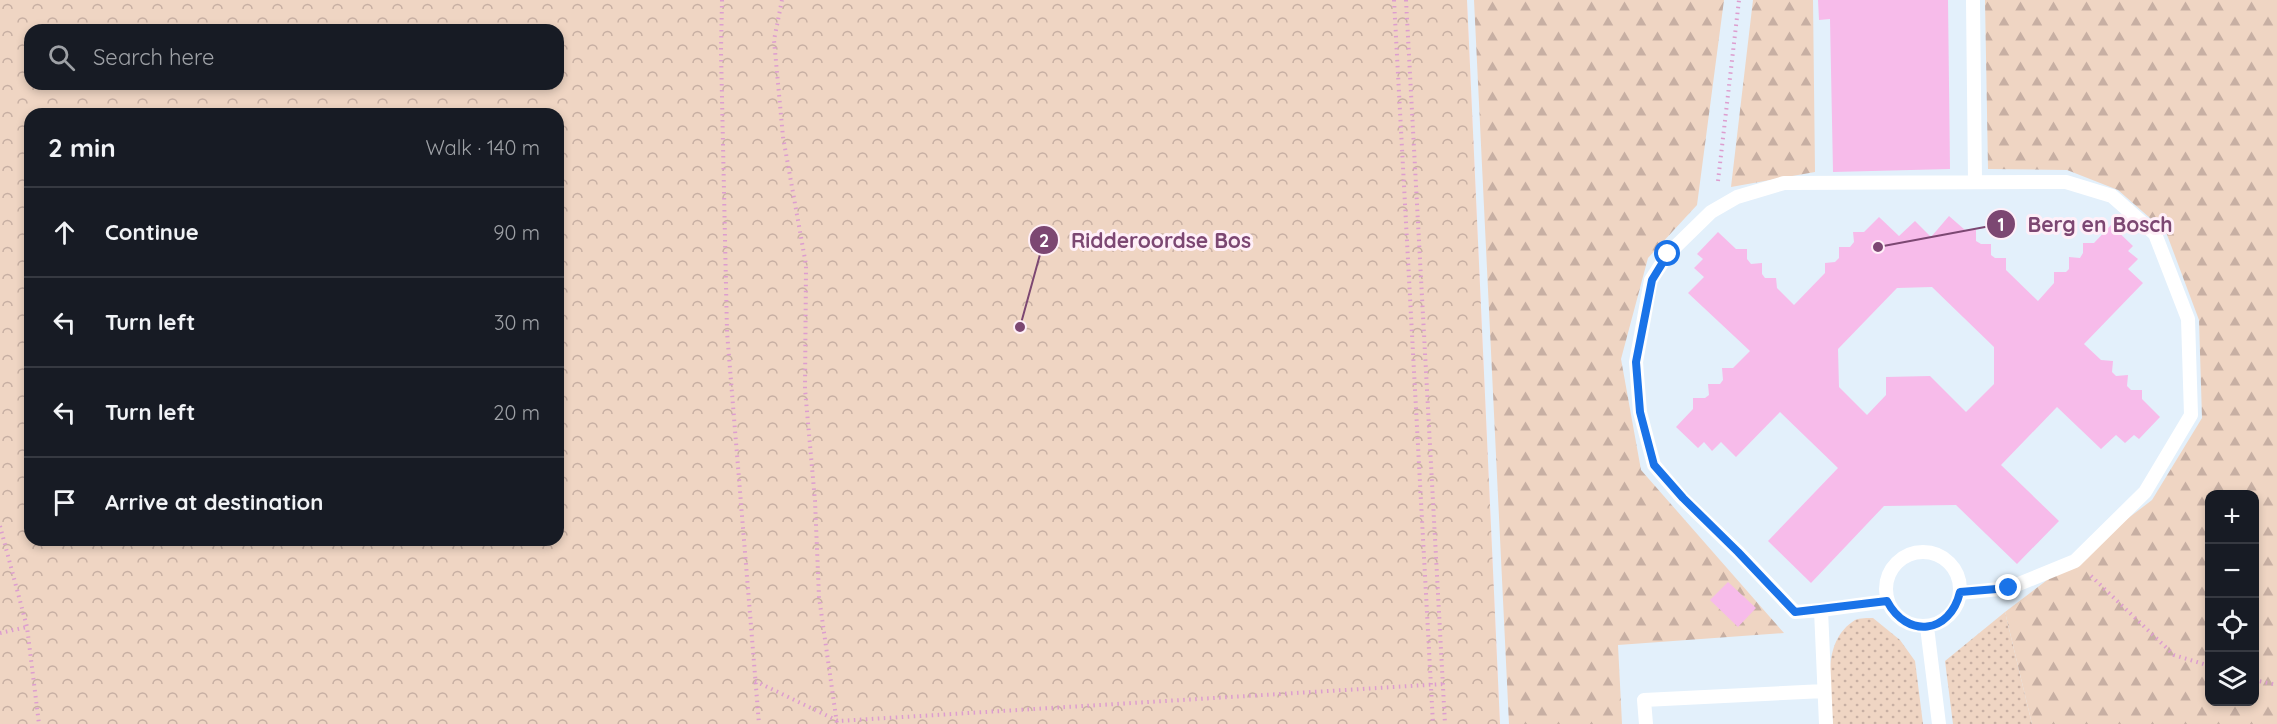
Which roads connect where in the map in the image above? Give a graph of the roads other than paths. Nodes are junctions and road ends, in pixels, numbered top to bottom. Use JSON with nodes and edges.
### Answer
{"nodes":[{"id":1,"x":1973,"y":1,"type":"edge"},
{"id":2,"x":1975,"y":181,"type":"junction"},
{"id":3,"x":1960,"y":592,"type":"junction"},
{"id":4,"x":1887,"y":601,"type":"junction"},
{"id":5,"x":1821,"y":610,"type":"junction"},
{"id":6,"x":1928,"y":627,"type":"junction"},
{"id":7,"x":1824,"y":691,"type":"junction"},
{"id":8,"x":1646,"y":724,"type":"edge"},
{"id":9,"x":1826,"y":724,"type":"edge"},
{"id":10,"x":1939,"y":724,"type":"edge"}],
"edges":[{"from":1,"to":2,"type":"lane"},
{"from":2,"to":3,"type":"lane"},
{"from":2,"to":5,"type":"lane"},
{"from":3,"to":4,"type":"lane"},
{"from":3,"to":6,"type":"lane"},
{"from":4,"to":5,"type":"lane"},
{"from":4,"to":6,"type":"lane"},
{"from":5,"to":7,"type":"lane"},
{"from":6,"to":10,"type":"lane"},
{"from":7,"to":8,"type":"lane"},
{"from":7,"to":9,"type":"lane"}]}
